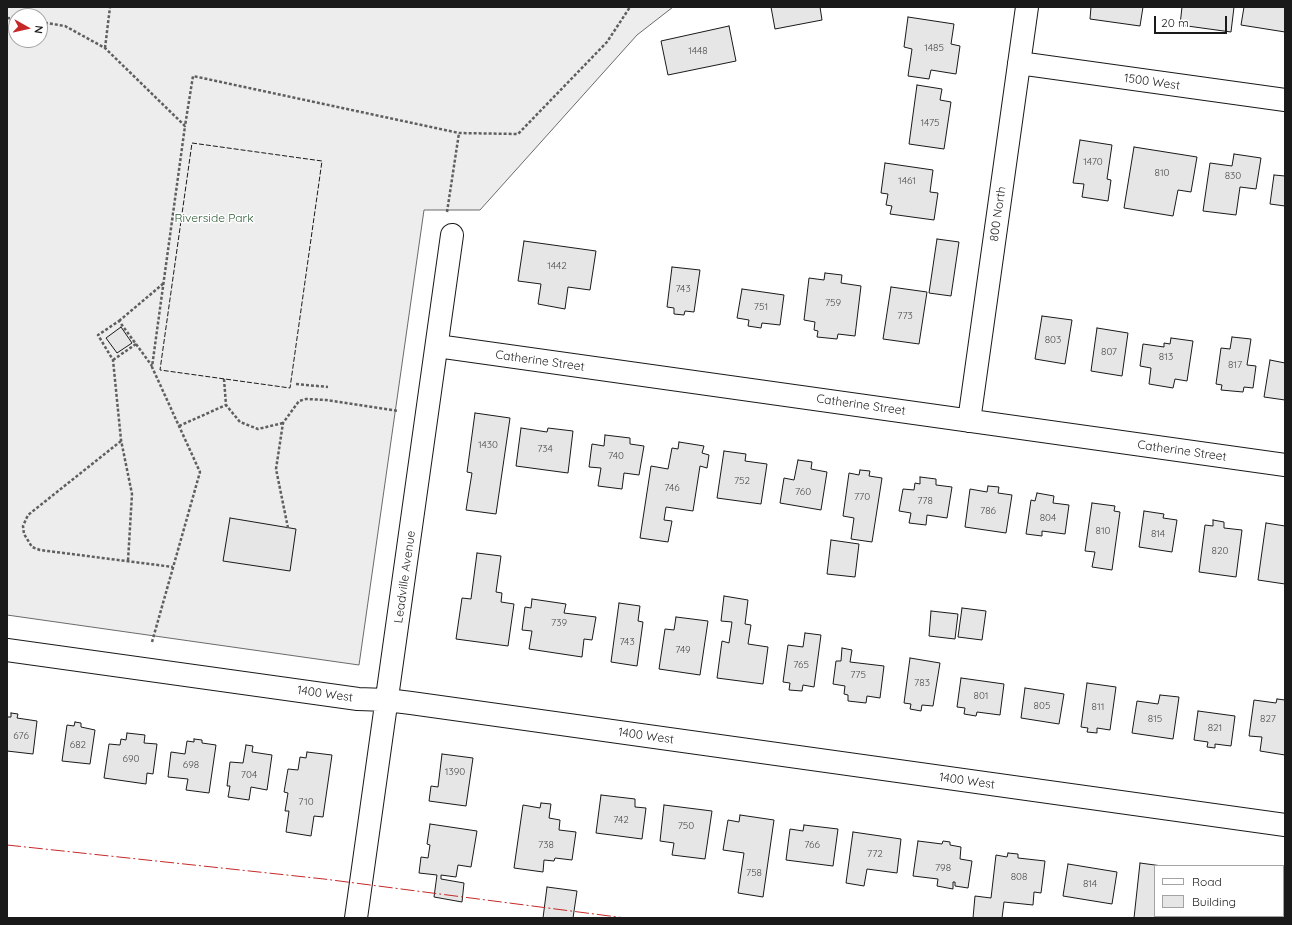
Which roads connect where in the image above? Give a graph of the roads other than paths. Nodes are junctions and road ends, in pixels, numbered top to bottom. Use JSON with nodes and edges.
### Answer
{"nodes":[{"id":1,"x":1027,"y":7,"type":"edge"},
{"id":2,"x":1019,"y":63,"type":"junction"},
{"id":3,"x":1285,"y":100,"type":"edge"},
{"id":4,"x":452,"y":236,"type":"dead end"},
{"id":5,"x":437,"y":346,"type":"junction"},
{"id":6,"x":969,"y":421,"type":"junction"},
{"id":7,"x":1285,"y":465,"type":"edge"},
{"id":8,"x":7,"y":650,"type":"edge"},
{"id":9,"x":387,"y":700,"type":"junction"},
{"id":10,"x":1285,"y":825,"type":"edge"},
{"id":11,"x":356,"y":918,"type":"edge"}],
"edges":[{"from":1,"to":2,"type":"street","name":"800 North"},
{"from":2,"to":3,"type":"street","name":"1500 West"},
{"from":2,"to":6,"type":"street","name":"800 North"},
{"from":4,"to":5,"type":"street","name":"Leadville Avenue"},
{"from":5,"to":6,"type":"street","name":"Catherine Street"},
{"from":5,"to":9,"type":"street","name":"Leadville Avenue"},
{"from":6,"to":7,"type":"street","name":"Catherine Street"},
{"from":8,"to":9,"type":"street","name":"1400 West"},
{"from":9,"to":10,"type":"street","name":"1400 West"},
{"from":9,"to":11,"type":"street","name":"Leadville Avenue"}]}
